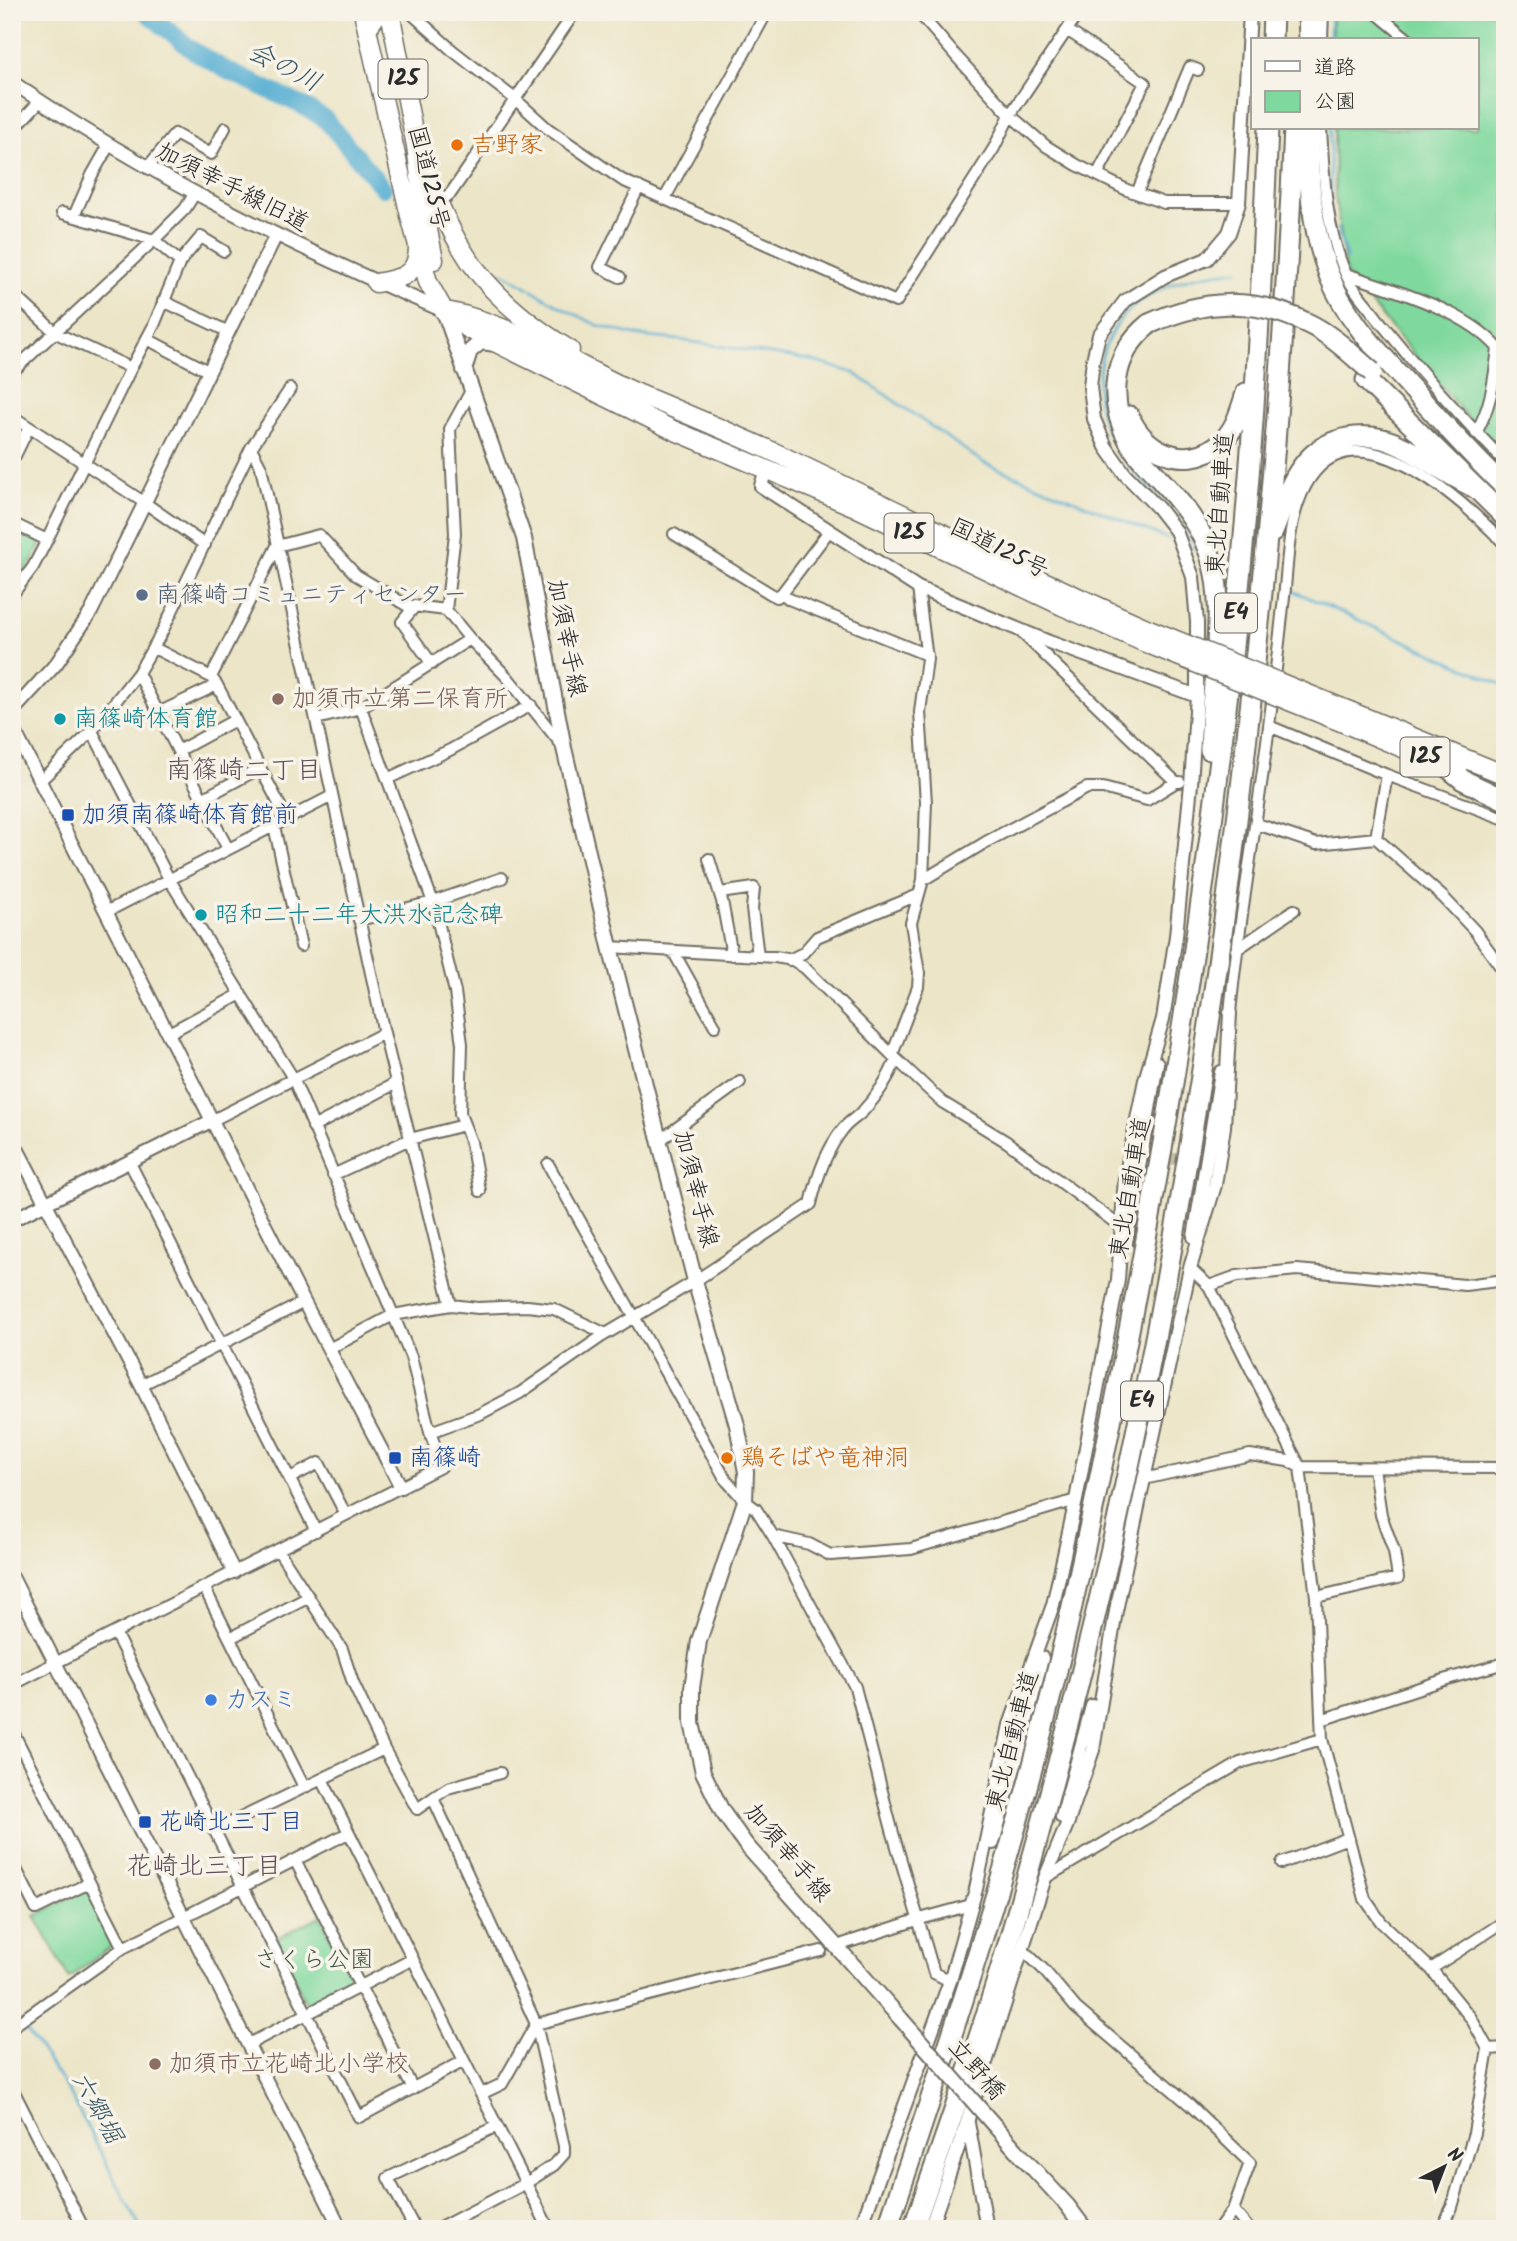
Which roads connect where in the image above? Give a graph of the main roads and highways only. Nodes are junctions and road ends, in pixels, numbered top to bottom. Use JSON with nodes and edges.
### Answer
{"nodes":[{"id":1,"x":363,"y":12,"type":"edge"},
{"id":2,"x":390,"y":12,"type":"edge"},
{"id":3,"x":1273,"y":12,"type":"edge"},
{"id":4,"x":1298,"y":12,"type":"edge"},
{"id":5,"x":1308,"y":12,"type":"edge"},
{"id":6,"x":1272,"y":38,"type":"edge"},
{"id":7,"x":1297,"y":38,"type":"edge"},
{"id":8,"x":1309,"y":38,"type":"edge"},
{"id":9,"x":1268,"y":130,"type":"edge"},
{"id":10,"x":1294,"y":130,"type":"edge"},
{"id":11,"x":1308,"y":130,"type":"edge"},
{"id":12,"x":416,"y":146,"type":"junction"},
{"id":13,"x":418,"y":241,"type":"junction"},
{"id":14,"x":376,"y":282,"type":"road end"},
{"id":15,"x":444,"y":311,"type":"junction"},
{"id":16,"x":1152,"y":328,"type":"junction"},
{"id":17,"x":497,"y":344,"type":"junction"},
{"id":18,"x":1256,"y":358,"type":"junction"},
{"id":19,"x":464,"y":370,"type":"junction"},
{"id":20,"x":1369,"y":376,"type":"junction"},
{"id":21,"x":1464,"y":449,"type":"junction"},
{"id":22,"x":774,"y":453,"type":"junction"},
{"id":23,"x":1473,"y":487,"type":"junction"},
{"id":24,"x":1505,"y":487,"type":"edge"},
{"id":25,"x":1505,"y":517,"type":"edge"},
{"id":26,"x":1266,"y":550,"type":"junction"},
{"id":27,"x":1146,"y":636,"type":"junction"},
{"id":28,"x":1349,"y":718,"type":"junction"},
{"id":29,"x":1446,"y":766,"type":"junction"},
{"id":30,"x":1505,"y":775,"type":"edge"},
{"id":31,"x":1505,"y":792,"type":"edge"},
{"id":32,"x":1505,"y":800,"type":"edge"},
{"id":33,"x":1206,"y":867,"type":"junction"},
{"id":34,"x":901,"y":2019,"type":"joint"},
{"id":35,"x":887,"y":2229,"type":"edge"},
{"id":36,"x":913,"y":2229,"type":"edge"},
{"id":37,"x":1085,"y":2229,"type":"edge"}],
"edges":[{"from":1,"to":13,"type":"highway","name":"国道125号","number":"125"},
{"from":2,"to":12,"type":"highway","name":"国道125号","number":"125"},
{"from":3,"to":6,"type":"highway"},
{"from":4,"to":7,"type":"highway"},
{"from":5,"to":8,"type":"highway"},
{"from":9,"to":18,"type":"highway","name":"東北自動車道","number":"E4"},
{"from":10,"to":26,"type":"highway","name":"東北自動車道","number":"E4"},
{"from":11,"to":21,"type":"highway"},
{"from":12,"to":15,"type":"highway","name":"国道125号","number":"125"},
{"from":12,"to":22,"type":"highway"},
{"from":13,"to":14,"type":"highway"},
{"from":13,"to":15,"type":"highway","name":"国道125号","number":"125"},
{"from":15,"to":17,"type":"highway","name":"国道125号","number":"125"},
{"from":15,"to":19,"type":"main road","name":"加須幸手線"},
{"from":15,"to":22,"type":"highway","name":"国道125号","number":"125"},
{"from":16,"to":18,"type":"highway"},
{"from":16,"to":20,"type":"highway","bridge":true},
{"from":16,"to":33,"type":"highway"},
{"from":17,"to":19,"type":"main road"},
{"from":17,"to":27,"type":"highway","name":"国道125号","number":"125"},
{"from":18,"to":33,"type":"highway","name":"東北自動車道","number":"E4"},
{"from":19,"to":34,"type":"main road","name":"加須幸手線"},
{"from":20,"to":21,"type":"highway"},
{"from":20,"to":23,"type":"highway"},
{"from":21,"to":24,"type":"highway"},
{"from":22,"to":27,"type":"highway","name":"国道125号","number":"125"},
{"from":23,"to":25,"type":"highway"},
{"from":23,"to":26,"type":"highway"},
{"from":26,"to":36,"type":"highway","name":"東北自動車道","number":"E4"},
{"from":27,"to":28,"type":"highway","name":"国道125号","number":"125","bridge":true},
{"from":28,"to":29,"type":"highway","name":"国道125号","number":"125"},
{"from":28,"to":30,"type":"highway","name":"国道125号","number":"125"},
{"from":29,"to":31,"type":"highway","name":"国道125号","number":"125"},
{"from":29,"to":32,"type":"highway"},
{"from":33,"to":35,"type":"highway","name":"東北自動車道","number":"E4"},
{"from":34,"to":37,"type":"main road","name":"立野橋","bridge":true}]}
